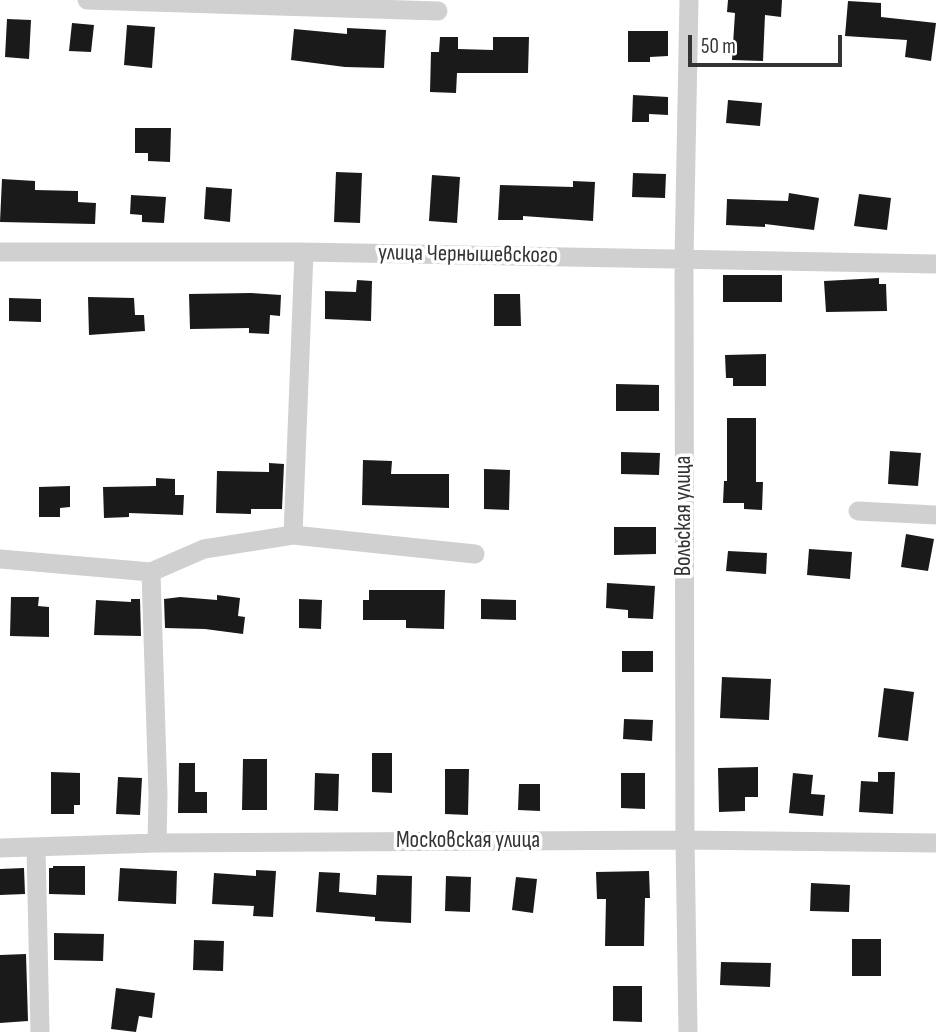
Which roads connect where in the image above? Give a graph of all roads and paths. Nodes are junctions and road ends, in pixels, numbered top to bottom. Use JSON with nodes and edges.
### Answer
{"nodes":[{"id":1,"x":87,"y":0,"type":"edge"},
{"id":2,"x":689,"y":0,"type":"edge"},
{"id":3,"x":258,"y":3,"type":"edge"},
{"id":4,"x":438,"y":11,"type":"dead end"},
{"id":5,"x":0,"y":252,"type":"edge"},
{"id":6,"x":304,"y":252,"type":"junction"},
{"id":7,"x":684,"y":259,"type":"junction"},
{"id":8,"x":936,"y":264,"type":"edge"},
{"id":9,"x":858,"y":511,"type":"dead end"},
{"id":10,"x":936,"y":515,"type":"edge"},
{"id":11,"x":293,"y":535,"type":"junction"},
{"id":12,"x":475,"y":554,"type":"dead end"},
{"id":13,"x":0,"y":559,"type":"edge"},
{"id":14,"x":151,"y":572,"type":"junction"},
{"id":15,"x":685,"y":840,"type":"junction"},
{"id":16,"x":157,"y":843,"type":"junction"},
{"id":17,"x":936,"y":843,"type":"edge"},
{"id":18,"x":36,"y":847,"type":"junction"},
{"id":19,"x":0,"y":848,"type":"edge"},
{"id":20,"x":40,"y":1032,"type":"edge"},
{"id":21,"x":688,"y":1032,"type":"edge"}],
"edges":[{"from":1,"to":3,"type":"street"},
{"from":2,"to":7,"type":"street","name":"Вольская улица"},
{"from":3,"to":4,"type":"street"},
{"from":5,"to":6,"type":"street","name":"улица Чернышевского"},
{"from":6,"to":7,"type":"street","name":"улица Чернышевского"},
{"from":6,"to":11,"type":"street"},
{"from":7,"to":8,"type":"street","name":"улица Чернышевского"},
{"from":7,"to":15,"type":"street","name":"Вольская улица"},
{"from":9,"to":10,"type":"street"},
{"from":11,"to":12,"type":"street"},
{"from":11,"to":14,"type":"street"},
{"from":13,"to":14,"type":"street"},
{"from":14,"to":16,"type":"street"},
{"from":15,"to":16,"type":"street","name":"Московская улица"},
{"from":15,"to":17,"type":"street","name":"Московская улица"},
{"from":15,"to":21,"type":"street","name":"Вольская улица"},
{"from":16,"to":18,"type":"street","name":"Московская улица"},
{"from":18,"to":19,"type":"street","name":"Московская улица"},
{"from":18,"to":20,"type":"street"}]}
